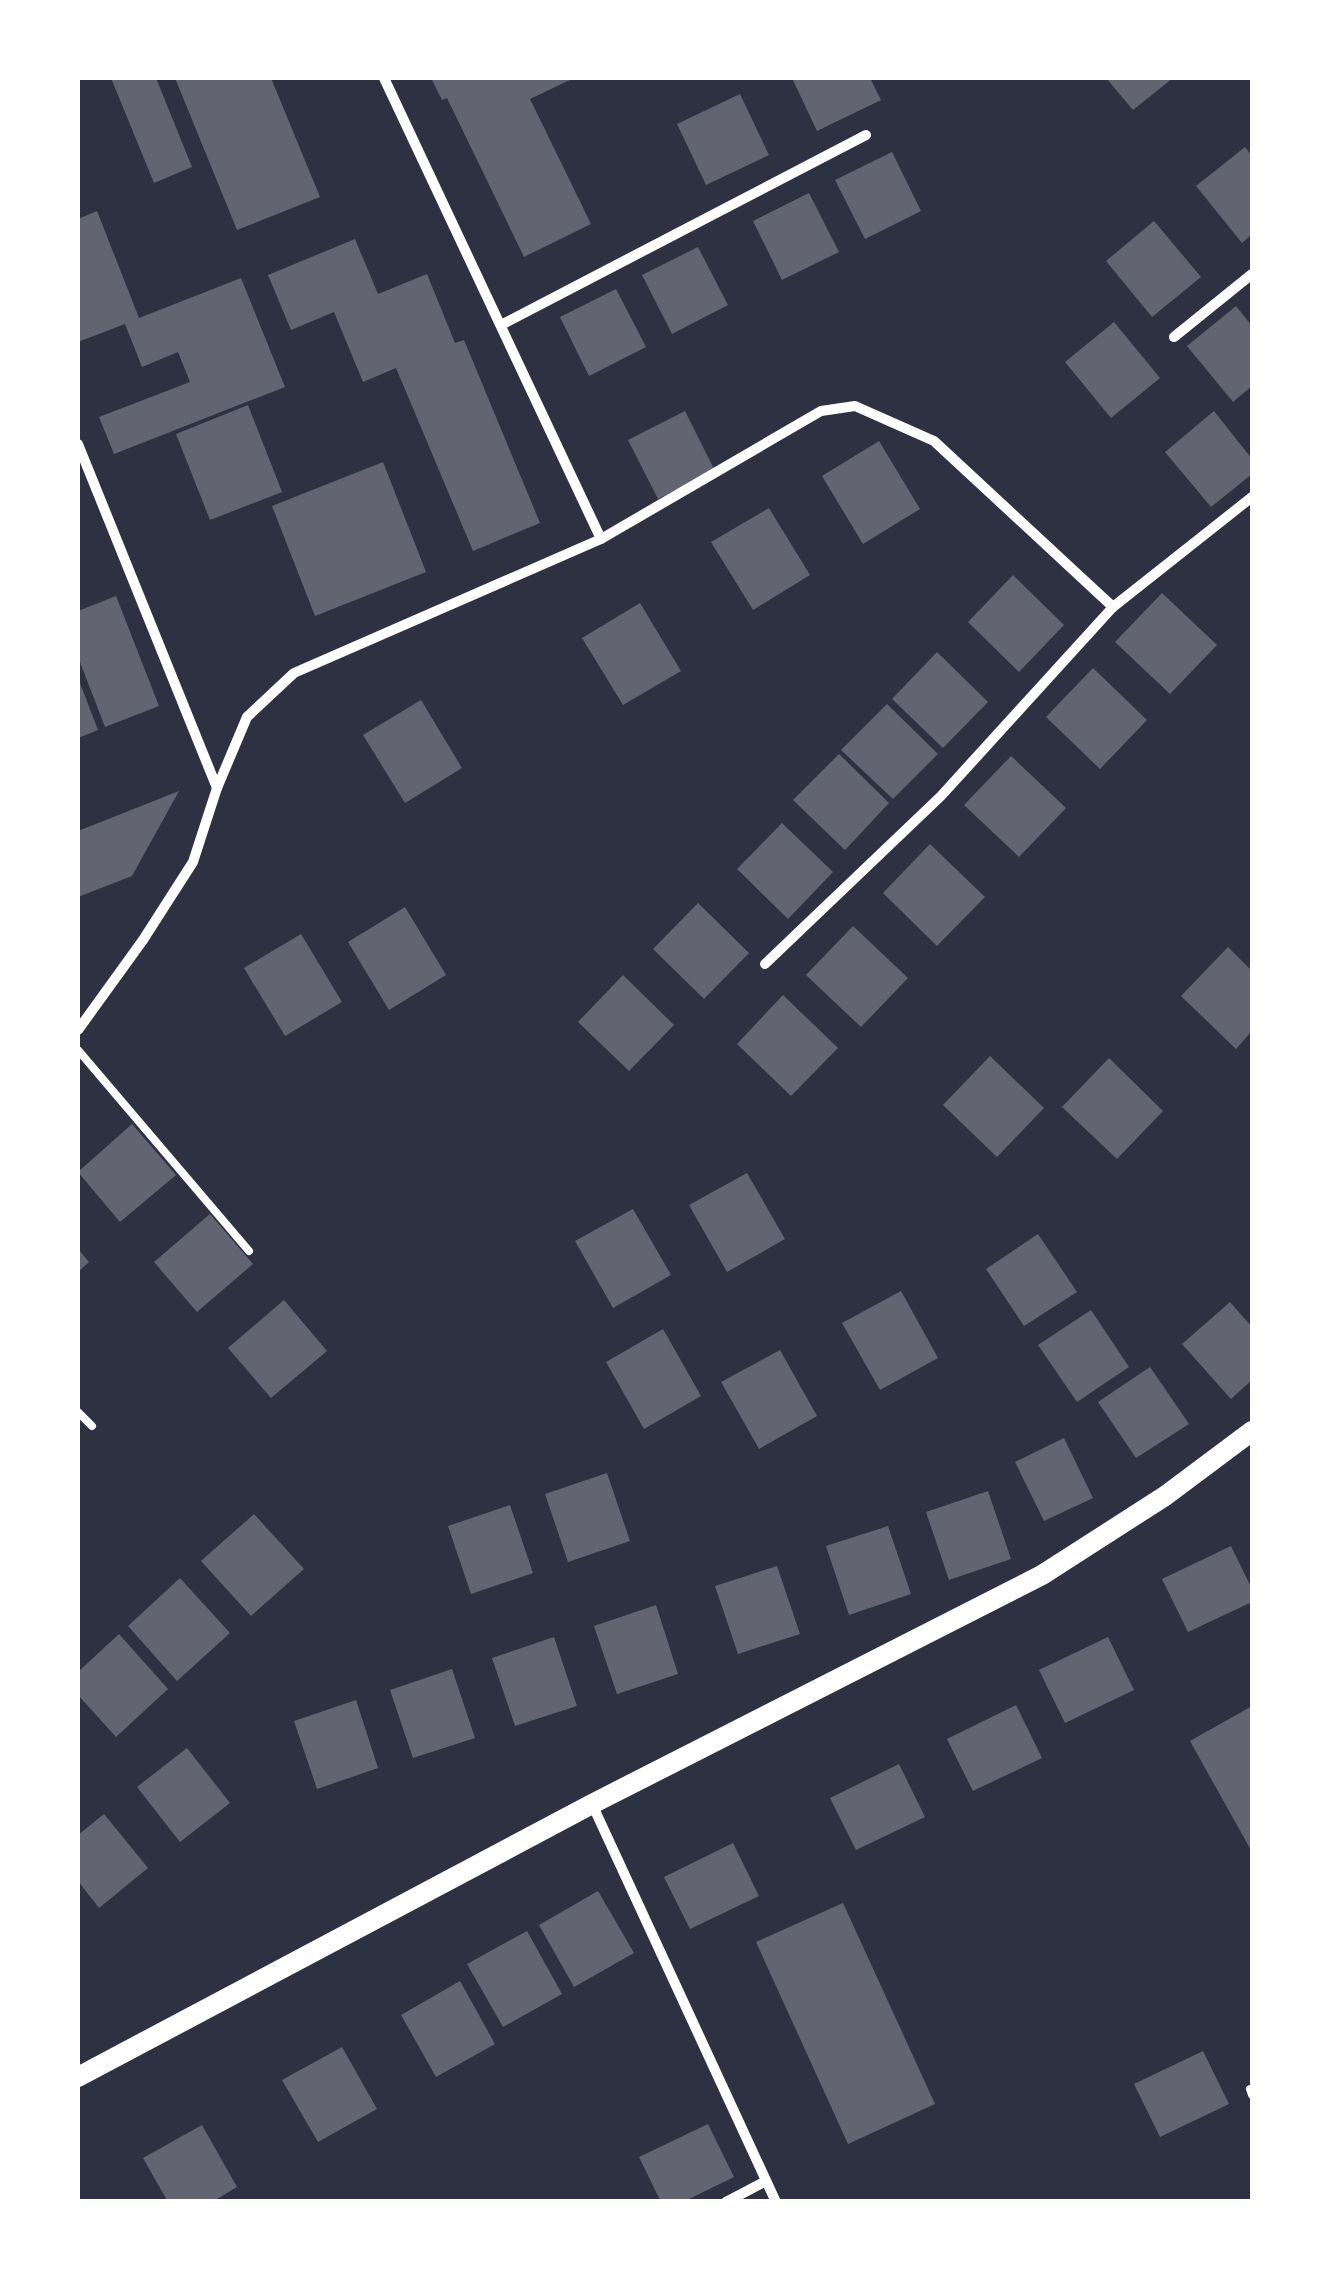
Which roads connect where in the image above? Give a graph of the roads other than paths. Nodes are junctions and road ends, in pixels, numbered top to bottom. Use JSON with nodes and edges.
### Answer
{"nodes":[{"id":1,"x":384,"y":78,"type":"edge"},
{"id":2,"x":866,"y":135,"type":"dead end"},
{"id":3,"x":1252,"y":274,"type":"edge"},
{"id":4,"x":500,"y":325,"type":"junction"},
{"id":5,"x":1174,"y":337,"type":"dead end"},
{"id":6,"x":78,"y":444,"type":"edge"},
{"id":7,"x":1252,"y":497,"type":"edge"},
{"id":8,"x":602,"y":538,"type":"junction"},
{"id":9,"x":1113,"y":607,"type":"junction"},
{"id":10,"x":217,"y":788,"type":"junction"},
{"id":11,"x":765,"y":964,"type":"dead end"},
{"id":12,"x":78,"y":1030,"type":"edge"},
{"id":13,"x":78,"y":1050,"type":"edge"},
{"id":14,"x":248,"y":1252,"type":"dead end"},
{"id":15,"x":78,"y":1412,"type":"edge"},
{"id":16,"x":92,"y":1426,"type":"dead end"},
{"id":17,"x":1252,"y":1431,"type":"edge"},
{"id":18,"x":592,"y":1804,"type":"junction"},
{"id":19,"x":78,"y":2077,"type":"edge"},
{"id":20,"x":766,"y":2181,"type":"junction"},
{"id":21,"x":726,"y":2202,"type":"edge"},
{"id":22,"x":776,"y":2202,"type":"edge"}],
"edges":[{"from":1,"to":4,"type":"street"},
{"from":2,"to":4,"type":"street"},
{"from":3,"to":5,"type":"street"},
{"from":4,"to":8,"type":"street"},
{"from":6,"to":10,"type":"street"},
{"from":7,"to":9,"type":"street"},
{"from":8,"to":9,"type":"street"},
{"from":8,"to":10,"type":"street"},
{"from":9,"to":11,"type":"street"},
{"from":10,"to":12,"type":"street"},
{"from":13,"to":14,"type":"lane"},
{"from":15,"to":16,"type":"lane"},
{"from":17,"to":18,"type":"main road"},
{"from":18,"to":19,"type":"main road"},
{"from":18,"to":20,"type":"street"},
{"from":20,"to":21,"type":"street"},
{"from":20,"to":22,"type":"street"}]}
